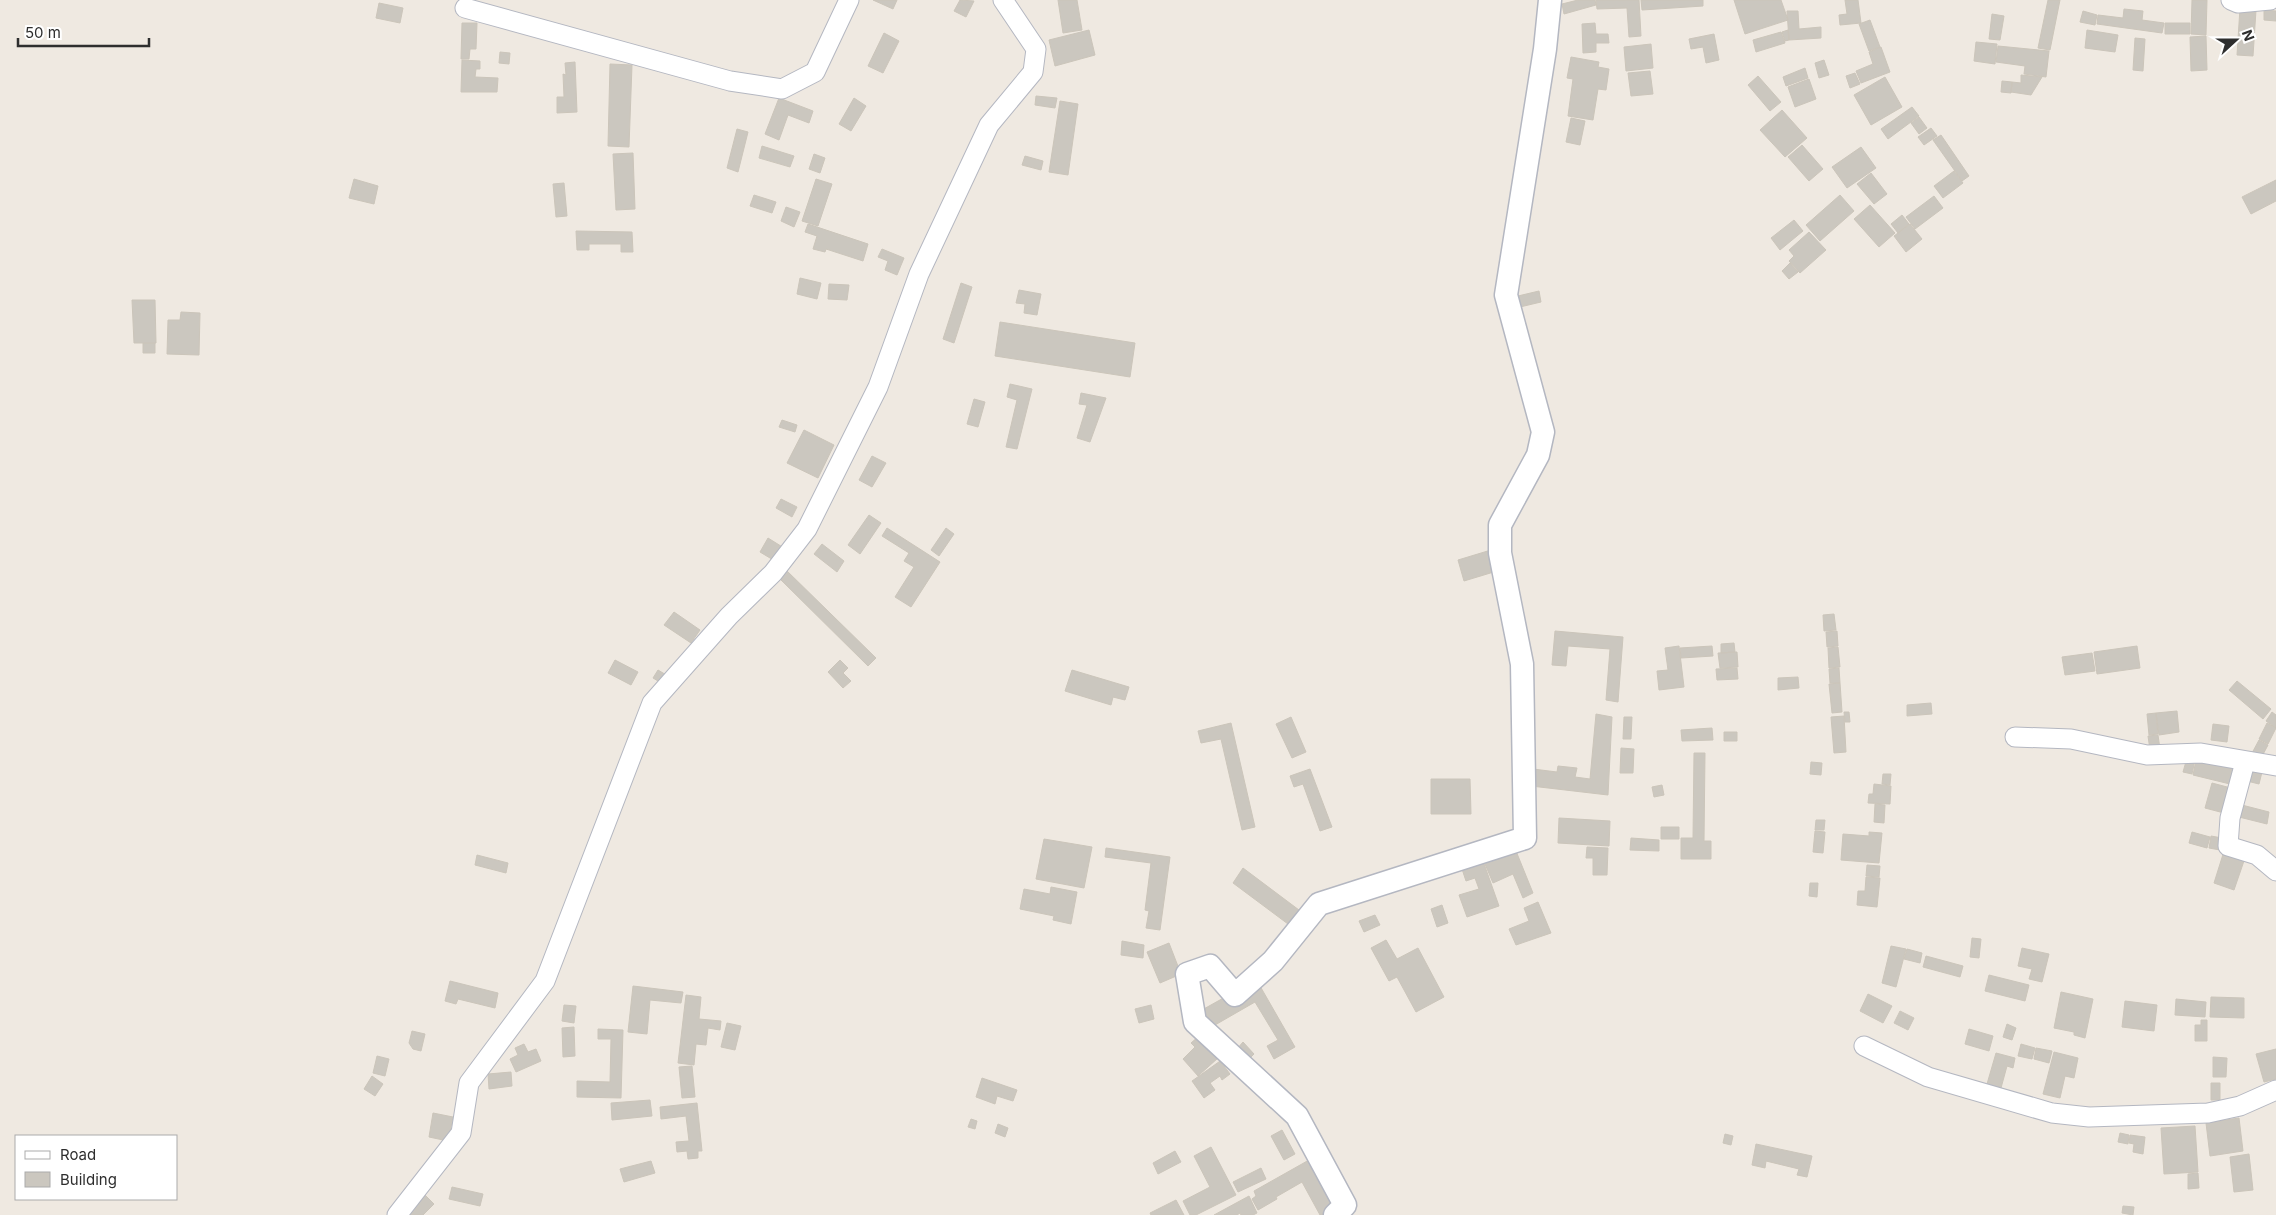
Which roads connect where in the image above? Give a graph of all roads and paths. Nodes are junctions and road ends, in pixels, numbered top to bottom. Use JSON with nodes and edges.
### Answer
{"nodes":[{"id":1,"x":849,"y":0,"type":"edge"},
{"id":2,"x":1003,"y":0,"type":"edge"},
{"id":3,"x":1550,"y":0,"type":"edge"},
{"id":4,"x":2231,"y":0,"type":"edge"},
{"id":5,"x":2270,"y":0,"type":"edge"},
{"id":6,"x":465,"y":8,"type":"dead end"},
{"id":7,"x":2014,"y":737,"type":"dead end"},
{"id":8,"x":2245,"y":762,"type":"junction"},
{"id":9,"x":2276,"y":766,"type":"edge"},
{"id":10,"x":2276,"y":871,"type":"edge"},
{"id":11,"x":1864,"y":1046,"type":"dead end"},
{"id":12,"x":2276,"y":1090,"type":"edge"},
{"id":13,"x":397,"y":1215,"type":"edge"},
{"id":14,"x":1335,"y":1215,"type":"edge"}],
"edges":[{"from":1,"to":6,"type":"street"},
{"from":2,"to":13,"type":"street"},
{"from":3,"to":14,"type":"street"},
{"from":4,"to":5,"type":"street"},
{"from":7,"to":8,"type":"street"},
{"from":8,"to":9,"type":"street"},
{"from":8,"to":10,"type":"street"},
{"from":11,"to":12,"type":"street"}]}
